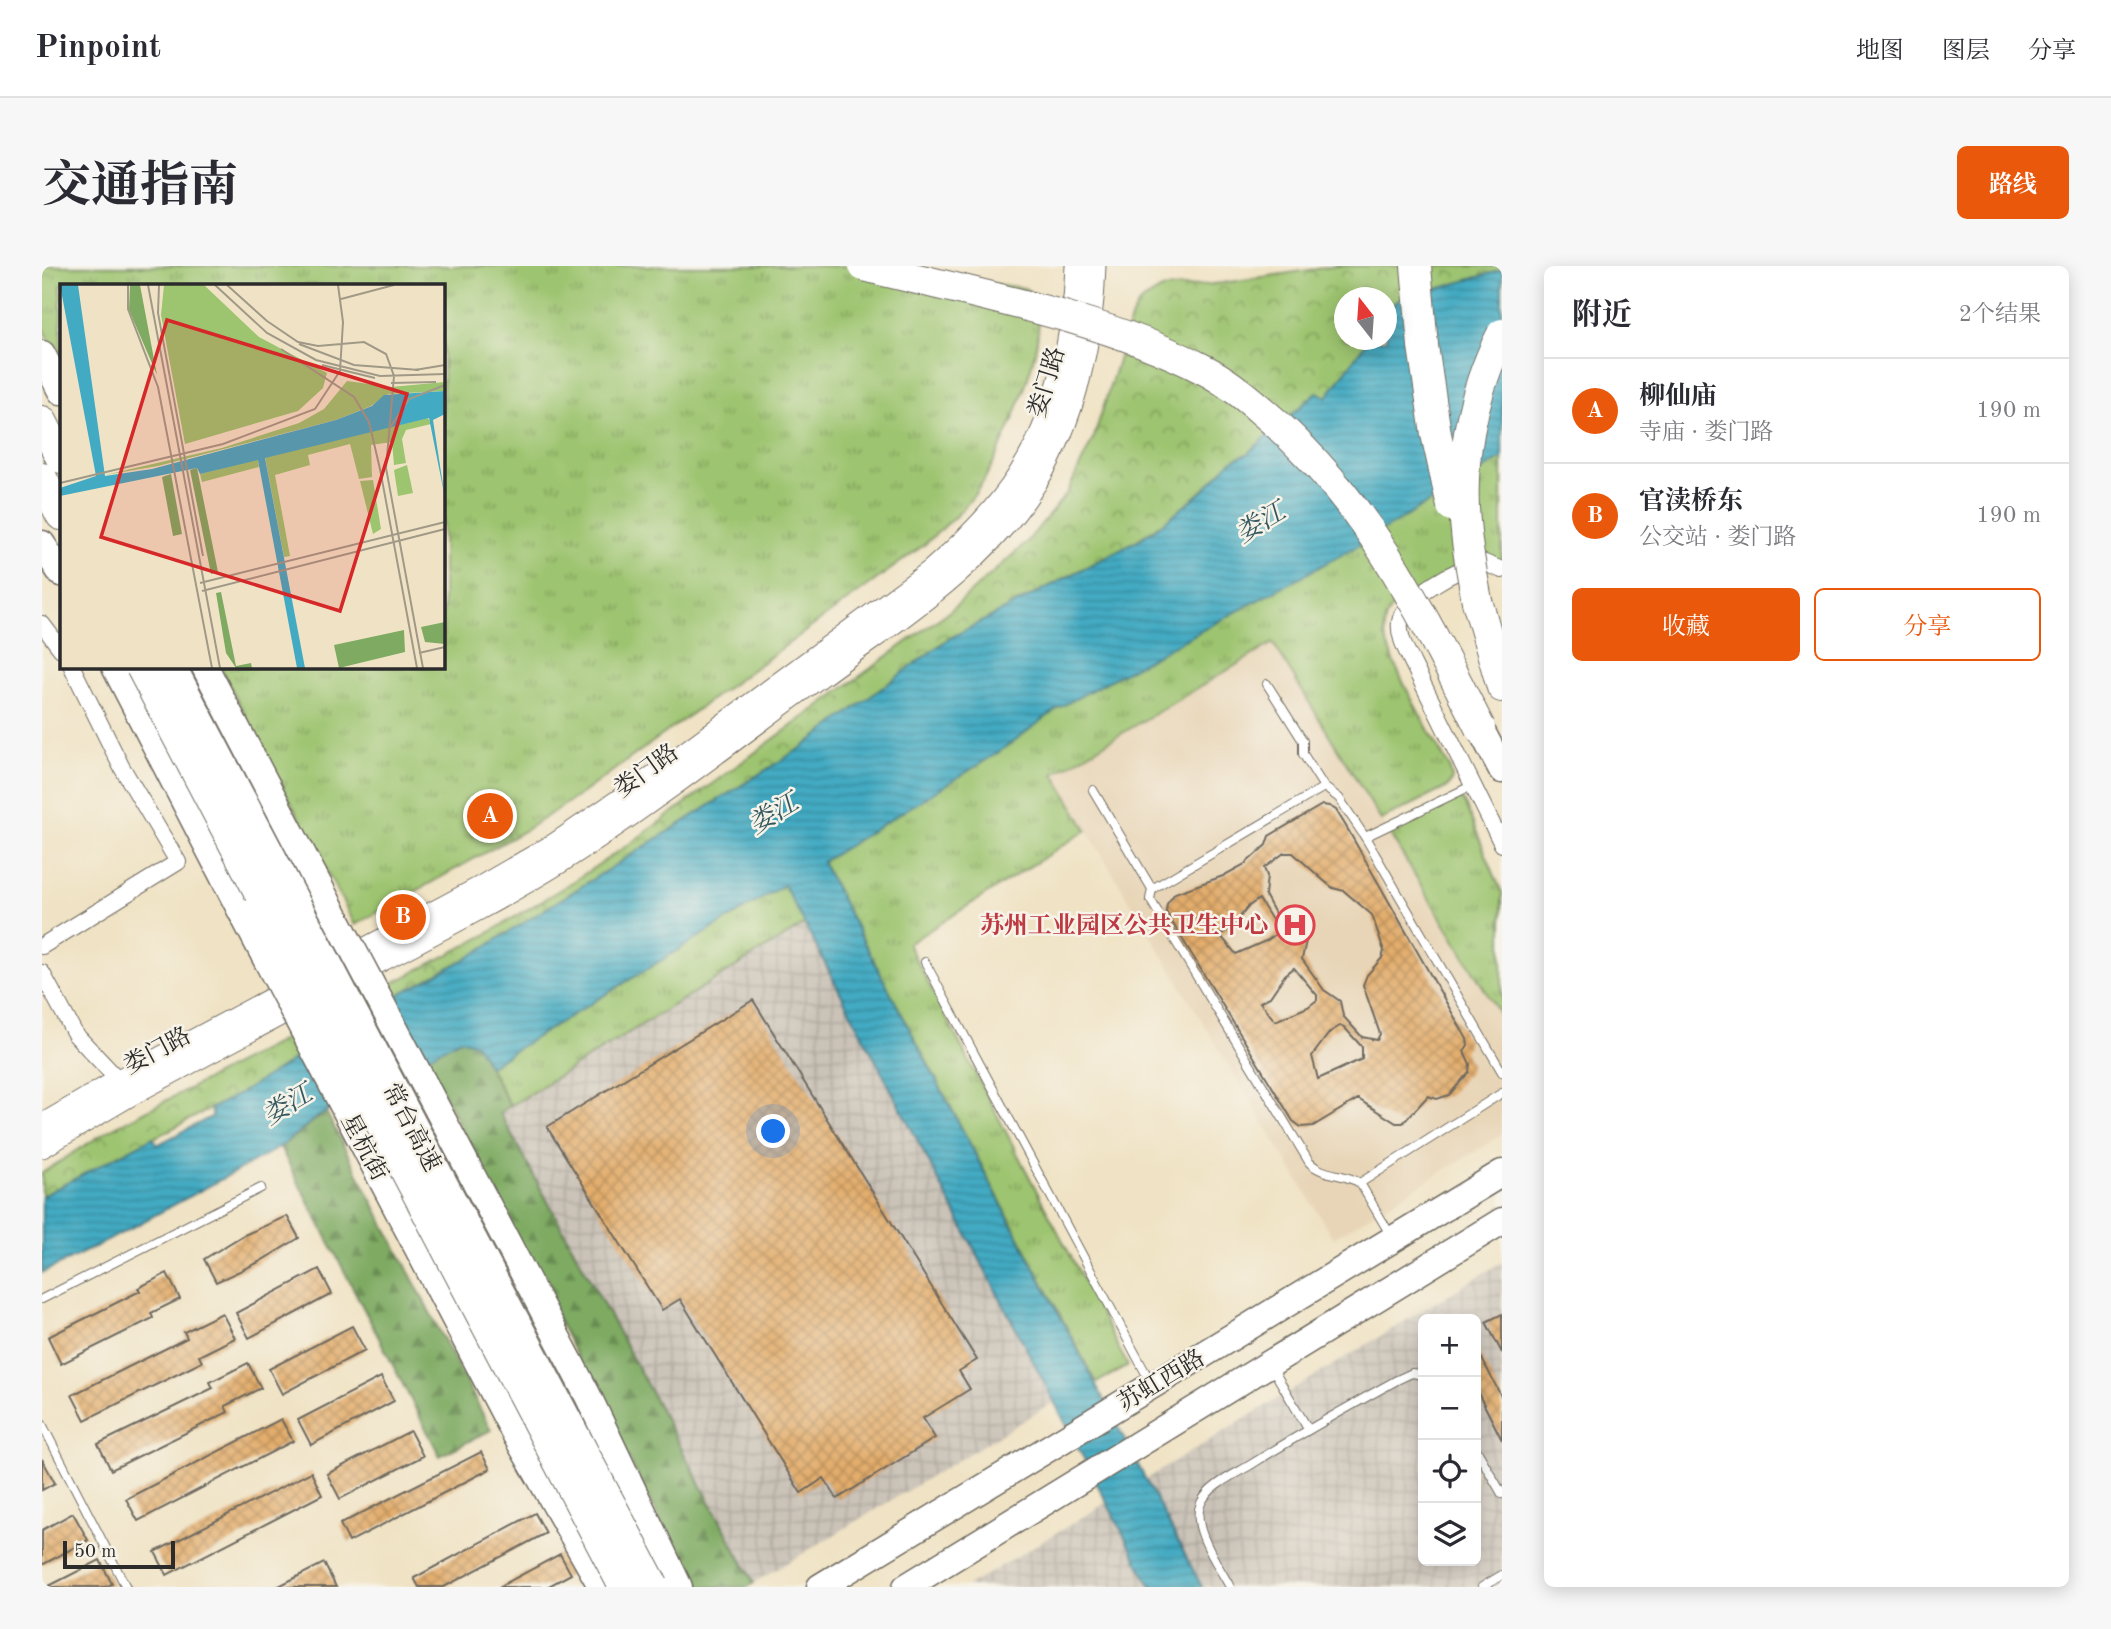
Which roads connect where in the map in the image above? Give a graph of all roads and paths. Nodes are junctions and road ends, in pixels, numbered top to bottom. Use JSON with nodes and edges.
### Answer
{"nodes":[{"id":1,"x":864,"y":266,"type":"edge"},
{"id":2,"x":1077,"y":266,"type":"edge"},
{"id":3,"x":1094,"y":266,"type":"edge"},
{"id":4,"x":1416,"y":266,"type":"edge"},
{"id":5,"x":1502,"y":334,"type":"edge"},
{"id":6,"x":42,"y":354,"type":"edge"},
{"id":7,"x":60,"y":389,"type":"edge"},
{"id":8,"x":42,"y":421,"type":"edge"},
{"id":9,"x":60,"y":456,"type":"edge"},
{"id":10,"x":42,"y":478,"type":"edge"},
{"id":11,"x":60,"y":513,"type":"edge"},
{"id":12,"x":42,"y":544,"type":"edge"},
{"id":13,"x":1502,"y":570,"type":"edge"},
{"id":14,"x":60,"y":571,"type":"edge"},
{"id":15,"x":1477,"y":601,"type":"junction"},
{"id":16,"x":42,"y":624,"type":"edge"},
{"id":17,"x":60,"y":648,"type":"edge"},
{"id":18,"x":72,"y":668,"type":"edge"},
{"id":19,"x":116,"y":668,"type":"edge"},
{"id":20,"x":142,"y":668,"type":"edge"},
{"id":21,"x":172,"y":668,"type":"edge"},
{"id":22,"x":206,"y":668,"type":"edge"},
{"id":23,"x":1267,"y":684,"type":"dead end"},
{"id":24,"x":1502,"y":687,"type":"edge"},
{"id":25,"x":1480,"y":728,"type":"joint"},
{"id":26,"x":1502,"y":770,"type":"edge"},
{"id":27,"x":1473,"y":785,"type":"junction"},
{"id":28,"x":1324,"y":787,"type":"junction"},
{"id":29,"x":1093,"y":790,"type":"dead end"},
{"id":30,"x":1365,"y":837,"type":"junction"},
{"id":31,"x":1502,"y":844,"type":"edge"},
{"id":32,"x":1152,"y":889,"type":"junction"},
{"id":33,"x":42,"y":946,"type":"edge"},
{"id":34,"x":925,"y":962,"type":"dead end"},
{"id":35,"x":42,"y":973,"type":"edge"},
{"id":36,"x":1502,"y":1072,"type":"edge"},
{"id":37,"x":125,"y":1087,"type":"junction"},
{"id":38,"x":1502,"y":1093,"type":"edge"},
{"id":39,"x":42,"y":1126,"type":"edge"},
{"id":40,"x":42,"y":1146,"type":"edge"},
{"id":41,"x":1502,"y":1172,"type":"edge"},
{"id":42,"x":1360,"y":1183,"type":"junction"},
{"id":43,"x":261,"y":1188,"type":"dead end"},
{"id":44,"x":1502,"y":1221,"type":"edge"},
{"id":45,"x":1392,"y":1239,"type":"junction"},
{"id":46,"x":42,"y":1299,"type":"edge"},
{"id":47,"x":1269,"y":1364,"type":"junction"},
{"id":48,"x":1418,"y":1374,"type":"edge"},
{"id":49,"x":1152,"y":1385,"type":"junction"},
{"id":50,"x":42,"y":1424,"type":"edge"},
{"id":51,"x":1308,"y":1429,"type":"junction"},
{"id":52,"x":1481,"y":1458,"type":"edge"},
{"id":53,"x":1502,"y":1494,"type":"edge"},
{"id":54,"x":1502,"y":1575,"type":"edge"},
{"id":55,"x":126,"y":1587,"type":"edge"},
{"id":56,"x":602,"y":1587,"type":"edge"},
{"id":57,"x":624,"y":1587,"type":"edge"},
{"id":58,"x":654,"y":1587,"type":"edge"},
{"id":59,"x":679,"y":1587,"type":"edge"},
{"id":60,"x":820,"y":1587,"type":"edge"},
{"id":61,"x":906,"y":1587,"type":"edge"},
{"id":62,"x":1230,"y":1587,"type":"edge"},
{"id":63,"x":1482,"y":1587,"type":"edge"}],
"edges":[{"from":1,"to":25,"type":"highway","bridge":true},
{"from":2,"to":37,"type":"main road","name":"娄门路"},
{"from":3,"to":37,"type":"main road","name":"娄门路"},
{"from":4,"to":15,"type":"highway","bridge":true},
{"from":5,"to":15,"type":"highway","bridge":true},
{"from":6,"to":7,"type":"main road"},
{"from":8,"to":9,"type":"highway"},
{"from":10,"to":11,"type":"highway"},
{"from":12,"to":14,"type":"main road"},
{"from":13,"to":27,"type":"street"},
{"from":15,"to":24,"type":"highway"},
{"from":16,"to":17,"type":"street"},
{"from":18,"to":33,"type":"street"},
{"from":19,"to":56,"type":"main road","name":"星杭街","bridge":true},
{"from":20,"to":57,"type":"highway","name":"常台高速","bridge":true},
{"from":21,"to":58,"type":"highway","name":"常台高速","bridge":true},
{"from":22,"to":59,"type":"main road","bridge":true},
{"from":23,"to":28,"type":"lane"},
{"from":25,"to":26,"type":"main road"},
{"from":27,"to":30,"type":"lane"},
{"from":27,"to":31,"type":"street"},
{"from":28,"to":30,"type":"lane"},
{"from":28,"to":32,"type":"lane"},
{"from":29,"to":32,"type":"lane"},
{"from":30,"to":36,"type":"lane"},
{"from":32,"to":42,"type":"lane"},
{"from":34,"to":49,"type":"lane"},
{"from":35,"to":37,"type":"street"},
{"from":37,"to":39,"type":"main road","name":"娄门路"},
{"from":37,"to":40,"type":"main road","name":"娄门路"},
{"from":38,"to":42,"type":"lane"},
{"from":41,"to":45,"type":"main road","name":"苏虹西路"},
{"from":42,"to":45,"type":"lane"},
{"from":43,"to":46,"type":"lane"},
{"from":44,"to":47,"type":"main road","name":"苏虹西路"},
{"from":45,"to":49,"type":"main road","name":"苏虹西路"},
{"from":47,"to":51,"type":"lane"},
{"from":47,"to":61,"type":"main road","name":"苏虹西路"},
{"from":48,"to":51,"type":"lane"},
{"from":49,"to":60,"type":"main road","name":"苏虹西路"},
{"from":50,"to":55,"type":"lane"},
{"from":51,"to":62,"type":"lane"},
{"from":52,"to":53,"type":"lane"},
{"from":54,"to":63,"type":"lane"}]}
